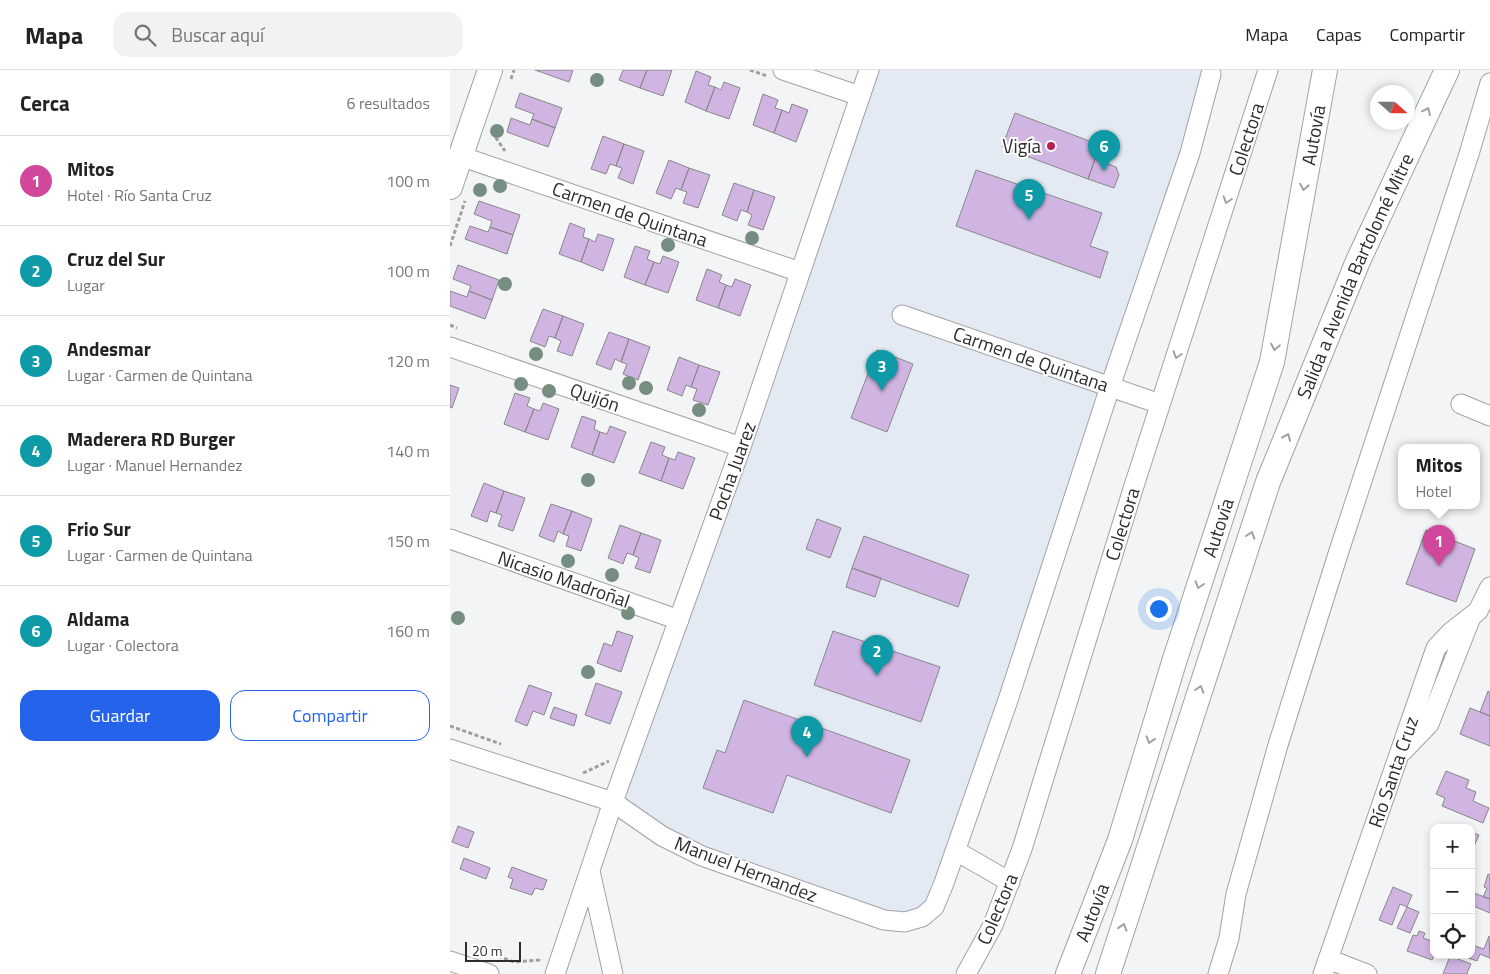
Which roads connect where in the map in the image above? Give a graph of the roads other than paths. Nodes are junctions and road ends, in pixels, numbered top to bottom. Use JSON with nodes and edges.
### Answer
{"nodes":[{"id":1,"x":490,"y":70,"type":"edge"},
{"id":2,"x":869,"y":70,"type":"edge"},
{"id":3,"x":1268,"y":70,"type":"edge"},
{"id":4,"x":1325,"y":70,"type":"edge"},
{"id":5,"x":1447,"y":70,"type":"edge"},
{"id":6,"x":776,"y":73,"type":"edge"},
{"id":7,"x":1210,"y":74,"type":"dead end"},
{"id":8,"x":1490,"y":83,"type":"edge"},
{"id":9,"x":860,"y":96,"type":"junction"},
{"id":10,"x":460,"y":156,"type":"junction"},
{"id":11,"x":458,"y":194,"type":"edge"},
{"id":12,"x":800,"y":272,"type":"junction"},
{"id":13,"x":902,"y":315,"type":"dead end"},
{"id":14,"x":450,"y":347,"type":"edge"},
{"id":15,"x":1110,"y":387,"type":"junction"},
{"id":16,"x":1160,"y":404,"type":"junction"},
{"id":17,"x":1461,"y":404,"type":"dead end"},
{"id":18,"x":1490,"y":416,"type":"edge"},
{"id":19,"x":741,"y":447,"type":"junction"},
{"id":20,"x":1268,"y":482,"type":"joint"},
{"id":21,"x":450,"y":539,"type":"edge"},
{"id":22,"x":1490,"y":587,"type":"edge"},
{"id":23,"x":1480,"y":613,"type":"edge"},
{"id":24,"x":679,"y":620,"type":"junction"},
{"id":25,"x":450,"y":749,"type":"edge"},
{"id":26,"x":613,"y":802,"type":"junction"},
{"id":27,"x":956,"y":851,"type":"junction"},
{"id":28,"x":590,"y":870,"type":"junction"},
{"id":29,"x":1010,"y":882,"type":"junction"},
{"id":30,"x":450,"y":961,"type":"edge"},
{"id":31,"x":1326,"y":967,"type":"edge"},
{"id":32,"x":488,"y":974,"type":"edge"},
{"id":33,"x":555,"y":974,"type":"edge"},
{"id":34,"x":613,"y":974,"type":"edge"},
{"id":35,"x":966,"y":974,"type":"edge"},
{"id":36,"x":1068,"y":974,"type":"edge"},
{"id":37,"x":1108,"y":974,"type":"edge"},
{"id":38,"x":1218,"y":974,"type":"edge"},
{"id":39,"x":1368,"y":974,"type":"edge"}],
"edges":[{"from":1,"to":10,"type":"street"},
{"from":2,"to":9,"type":"street","name":"Pocha Juarez"},
{"from":3,"to":16,"type":"street","name":"Colectora","one_way":true},
{"from":4,"to":36,"type":"street","name":"Autovía","one_way":true},
{"from":20,"to":5,"type":"street","name":"Salida a Avenida Bartolomé Mitre","one_way":true},
{"from":6,"to":9,"type":"street"},
{"from":7,"to":15,"type":"street"},
{"from":8,"to":38,"type":"street"},
{"from":9,"to":12,"type":"street","name":"Pocha Juarez"},
{"from":10,"to":11,"type":"street"},
{"from":10,"to":12,"type":"street","name":"Carmen de Quintana"},
{"from":12,"to":19,"type":"street","name":"Pocha Juarez"},
{"from":13,"to":15,"type":"street","name":"Carmen de Quintana"},
{"from":14,"to":19,"type":"street","name":"Quijón"},
{"from":15,"to":16,"type":"street","name":"Carmen de Quintana"},
{"from":15,"to":27,"type":"street"},
{"from":16,"to":29,"type":"street","name":"Colectora"},
{"from":17,"to":18,"type":"street"},
{"from":19,"to":24,"type":"street","name":"Pocha Juarez"},
{"from":37,"to":20,"type":"street","name":"Autovía","one_way":true},
{"from":21,"to":24,"type":"street","name":"Nicasio Madroñal"},
{"from":22,"to":23,"type":"street","name":"Río Santa Cruz"},
{"from":23,"to":31,"type":"street","name":"Río Santa Cruz"},
{"from":24,"to":26,"type":"street","name":"Pocha Juarez"},
{"from":25,"to":26,"type":"street","name":"Manuel Hernandez"},
{"from":26,"to":27,"type":"street","name":"Manuel Hernandez"},
{"from":26,"to":28,"type":"street","name":"Pocha Juarez"},
{"from":27,"to":29,"type":"street"},
{"from":28,"to":33,"type":"street","name":"Pocha Juarez"},
{"from":28,"to":34,"type":"street"},
{"from":29,"to":35,"type":"street","name":"Colectora"},
{"from":30,"to":32,"type":"street"},
{"from":31,"to":39,"type":"street"}]}
